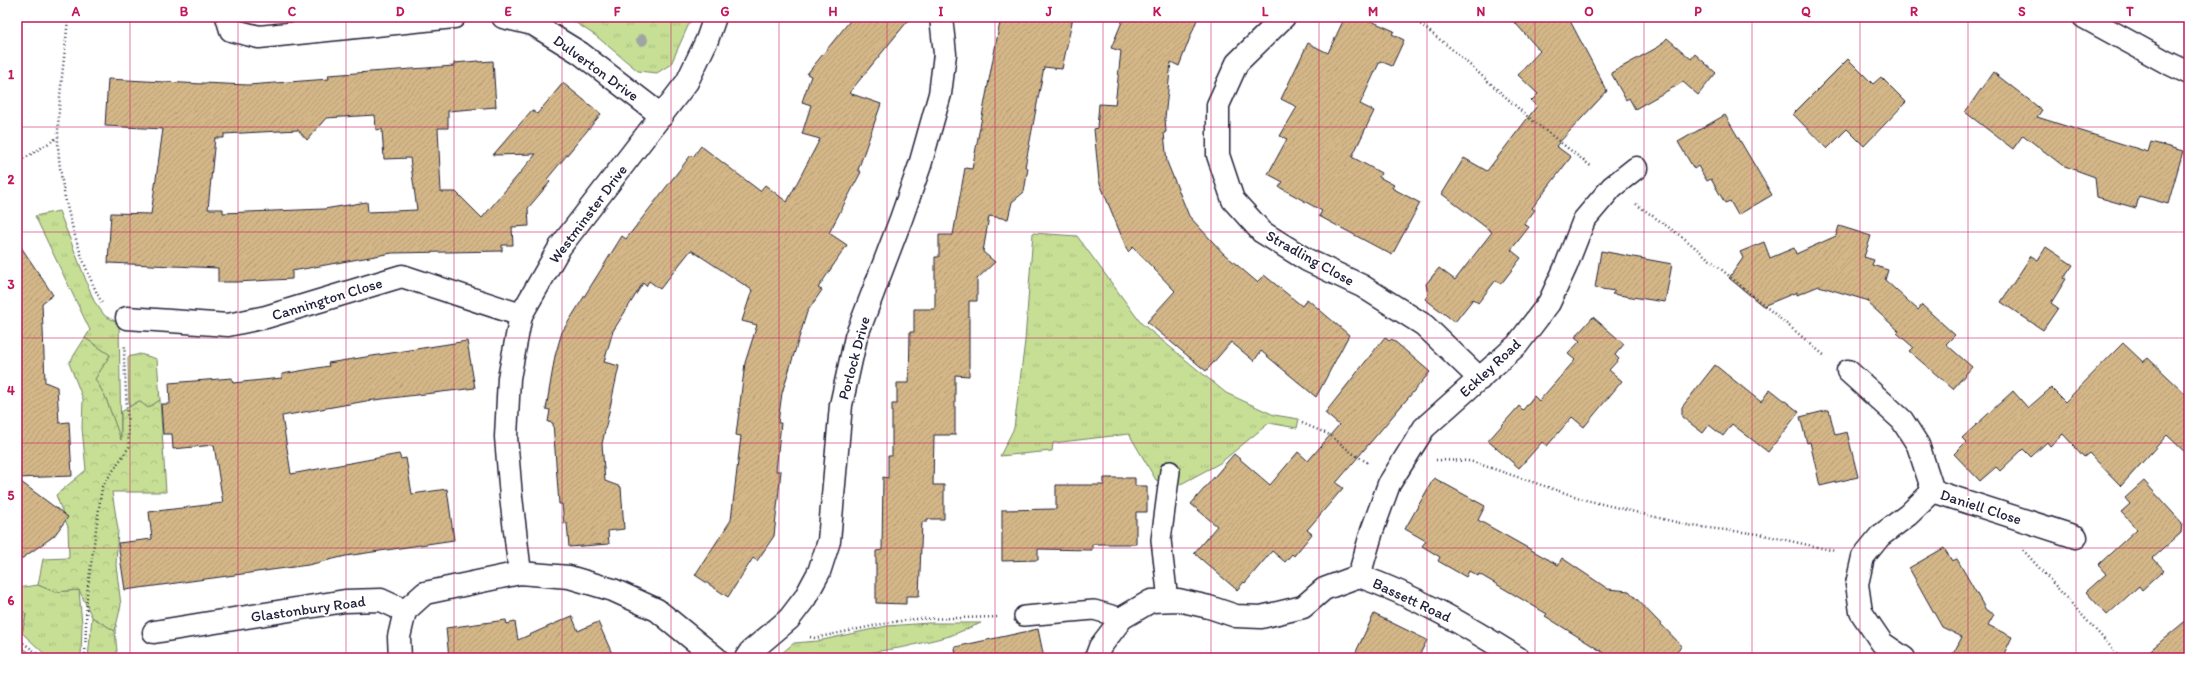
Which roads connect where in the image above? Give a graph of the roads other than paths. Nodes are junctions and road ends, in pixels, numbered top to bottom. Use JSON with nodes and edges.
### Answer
{"nodes":[{"id":1,"x":228,"y":17,"type":"edge"},
{"id":2,"x":454,"y":17,"type":"edge"},
{"id":3,"x":503,"y":17,"type":"edge"},
{"id":4,"x":715,"y":17,"type":"edge"},
{"id":5,"x":941,"y":17,"type":"edge"},
{"id":6,"x":1284,"y":17,"type":"edge"},
{"id":7,"x":2084,"y":17,"type":"edge"},
{"id":8,"x":2189,"y":73,"type":"edge"},
{"id":9,"x":662,"y":116,"type":"junction"},
{"id":10,"x":1636,"y":168,"type":"dead end"},
{"id":11,"x":521,"y":315,"type":"junction"},
{"id":12,"x":127,"y":318,"type":"road end"},
{"id":13,"x":1848,"y":371,"type":"dead end"},
{"id":14,"x":1480,"y":379,"type":"junction"},
{"id":15,"x":1170,"y":471,"type":"dead end"},
{"id":16,"x":1933,"y":491,"type":"junction"},
{"id":17,"x":2076,"y":537,"type":"dead end"},
{"id":18,"x":520,"y":573,"type":"junction"},
{"id":19,"x":1359,"y":576,"type":"junction"},
{"id":20,"x":1168,"y":600,"type":"junction"},
{"id":21,"x":405,"y":611,"type":"junction"},
{"id":22,"x":1024,"y":616,"type":"road end"},
{"id":23,"x":1122,"y":618,"type":"junction"},
{"id":24,"x":154,"y":632,"type":"dead end"},
{"id":25,"x":400,"y":658,"type":"edge"},
{"id":26,"x":716,"y":658,"type":"edge"},
{"id":27,"x":746,"y":658,"type":"edge"},
{"id":28,"x":1096,"y":658,"type":"edge"},
{"id":29,"x":1518,"y":658,"type":"edge"},
{"id":30,"x":1904,"y":658,"type":"edge"}],
"edges":[{"from":1,"to":2,"type":"street"},
{"from":3,"to":9,"type":"street","name":"Dulverton Drive"},
{"from":4,"to":9,"type":"street","name":"Westminster Drive"},
{"from":5,"to":27,"type":"street","name":"Porlock Drive"},
{"from":6,"to":14,"type":"street","name":"Stradling Close"},
{"from":7,"to":8,"type":"street"},
{"from":9,"to":11,"type":"street","name":"Westminster Drive"},
{"from":10,"to":14,"type":"street","name":"Eckley Road"},
{"from":11,"to":12,"type":"street","name":"Cannington Close"},
{"from":11,"to":18,"type":"street","name":"Westminster Drive"},
{"from":13,"to":16,"type":"street"},
{"from":14,"to":19,"type":"street","name":"Eckley Road"},
{"from":15,"to":20,"type":"lane"},
{"from":16,"to":17,"type":"street","name":"Daniell Close"},
{"from":16,"to":30,"type":"street","name":"Daniell Close"},
{"from":18,"to":21,"type":"street"},
{"from":18,"to":26,"type":"street"},
{"from":19,"to":20,"type":"street","name":"Bassett Road"},
{"from":19,"to":29,"type":"street","name":"Bassett Road"},
{"from":20,"to":23,"type":"street","name":"Bassett Road"},
{"from":21,"to":24,"type":"street","name":"Glastonbury Road"},
{"from":21,"to":25,"type":"street"},
{"from":22,"to":23,"type":"lane"},
{"from":23,"to":28,"type":"street","name":"Bassett Road"}]}
